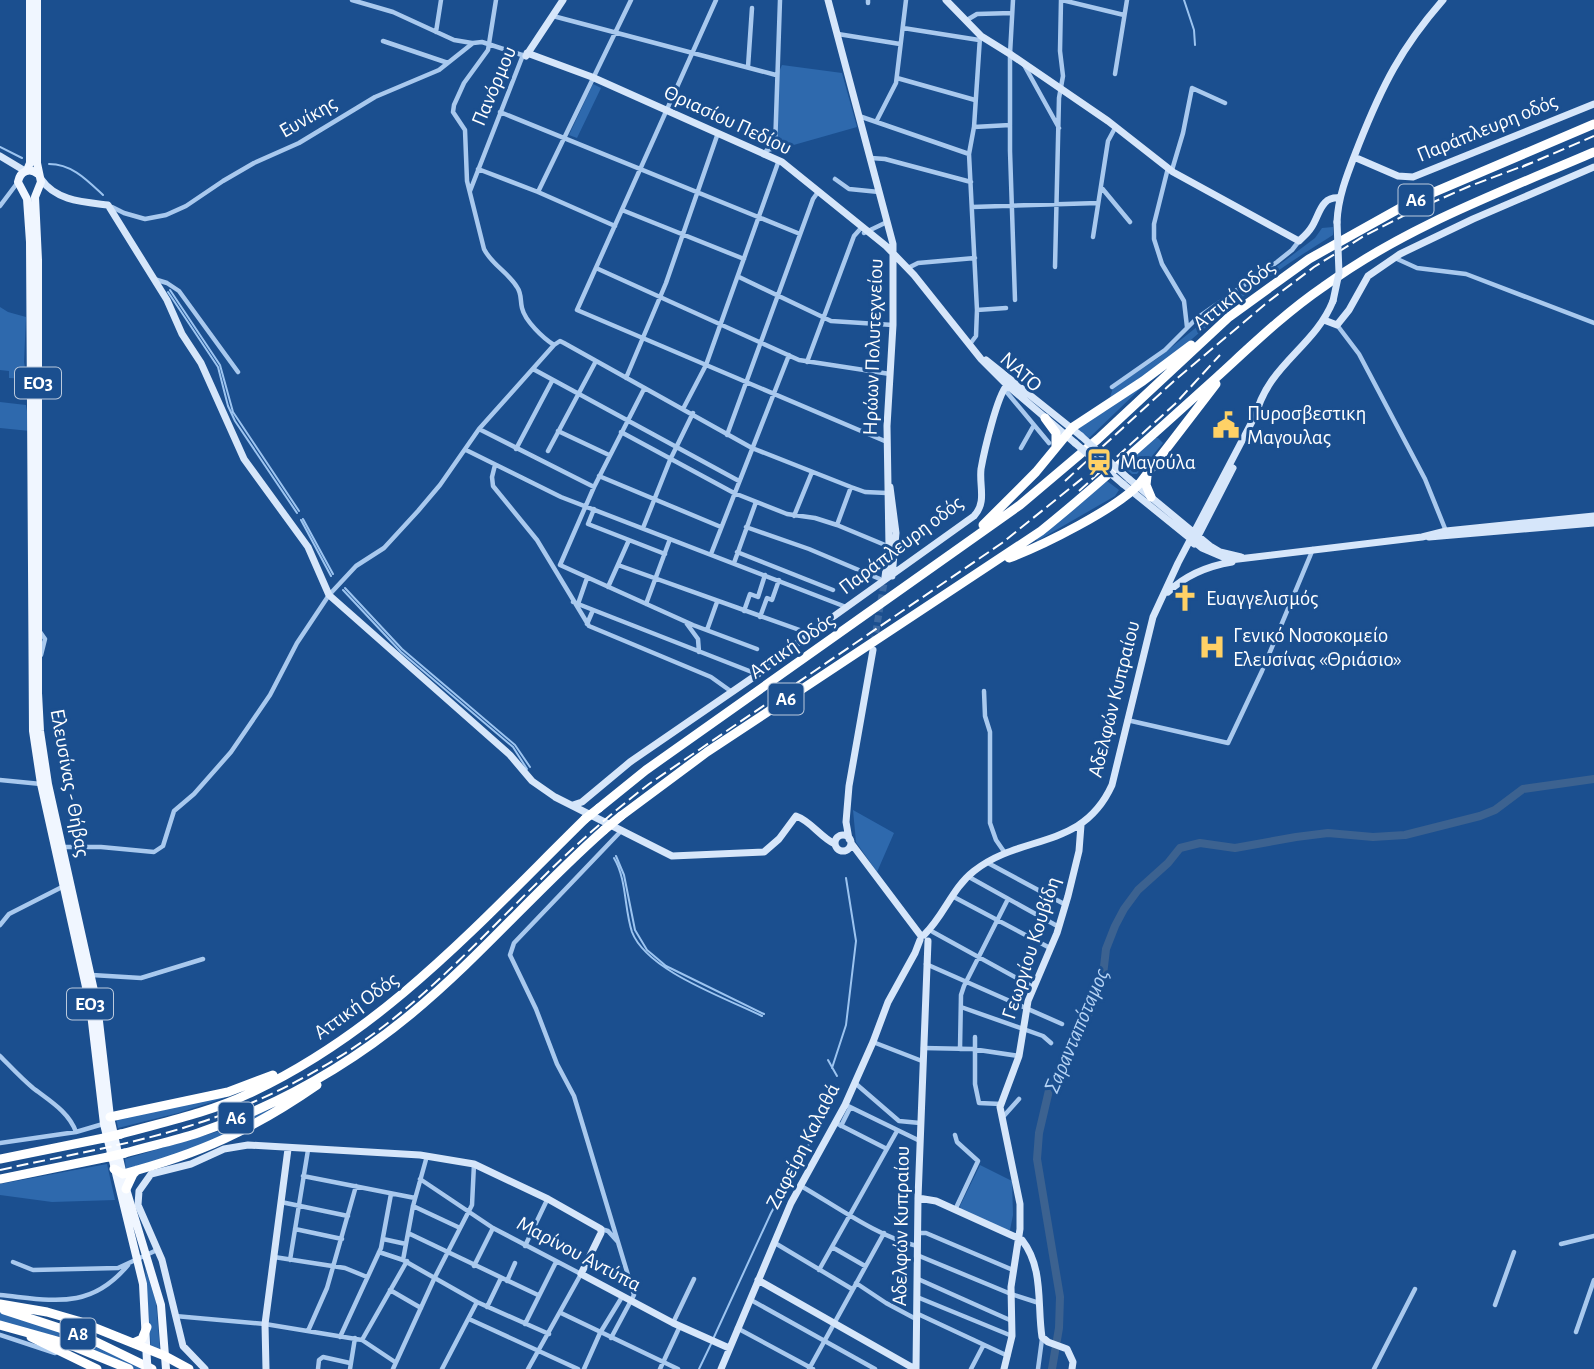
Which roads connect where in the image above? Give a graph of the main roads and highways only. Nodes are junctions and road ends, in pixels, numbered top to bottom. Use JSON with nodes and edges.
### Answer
{"nodes":[{"id":1,"x":30,"y":0,"type":"edge"},
{"id":2,"x":37,"y":0,"type":"edge"},
{"id":3,"x":1594,"y":124,"type":"edge"},
{"id":4,"x":1594,"y":152,"type":"edge"},
{"id":5,"x":26,"y":171,"type":"junction"},
{"id":6,"x":40,"y":177,"type":"junction"},
{"id":7,"x":24,"y":191,"type":"junction"},
{"id":8,"x":37,"y":191,"type":"junction"},
{"id":9,"x":1208,"y":336,"type":"junction"},
{"id":10,"x":1253,"y":344,"type":"junction"},
{"id":11,"x":1045,"y":418,"type":"road end"},
{"id":12,"x":1052,"y":445,"type":"junction"},
{"id":13,"x":1148,"y":472,"type":"junction"},
{"id":14,"x":1151,"y":497,"type":"road end"},
{"id":15,"x":948,"y":556,"type":"junction"},
{"id":16,"x":1000,"y":559,"type":"junction"},
{"id":17,"x":58,"y":847,"type":"junction"},
{"id":18,"x":67,"y":886,"type":"junction"},
{"id":19,"x":307,"y":1062,"type":"junction"},
{"id":20,"x":340,"y":1066,"type":"junction"},
{"id":21,"x":107,"y":1120,"type":"junction"},
{"id":22,"x":0,"y":1159,"type":"edge"},
{"id":23,"x":138,"y":1170,"type":"junction"},
{"id":24,"x":118,"y":1172,"type":"junction"},
{"id":25,"x":0,"y":1179,"type":"edge"},
{"id":26,"x":126,"y":1189,"type":"junction"},
{"id":27,"x":143,"y":1257,"type":"junction"},
{"id":28,"x":0,"y":1307,"type":"edge"},
{"id":29,"x":0,"y":1325,"type":"edge"},
{"id":30,"x":147,"y":1327,"type":"junction"},
{"id":31,"x":133,"y":1343,"type":"junction"},
{"id":32,"x":147,"y":1349,"type":"junction"},
{"id":33,"x":165,"y":1356,"type":"junction"},
{"id":34,"x":149,"y":1367,"type":"edge"},
{"id":35,"x":97,"y":1369,"type":"edge"},
{"id":36,"x":129,"y":1369,"type":"edge"},
{"id":37,"x":166,"y":1369,"type":"edge"},
{"id":38,"x":189,"y":1369,"type":"edge"}],
"edges":[{"from":1,"to":5,"type":"main road"},
{"from":2,"to":6,"type":"main road","name":"Ελευσίνας - Θήβας","number":"ΕΟ3"},
{"from":3,"to":9,"type":"highway","name":"Αττική Οδός","number":"Α6"},
{"from":4,"to":10,"type":"highway","name":"Αττική Οδός","number":"Α6"},
{"from":5,"to":6,"type":"main road"},
{"from":5,"to":7,"type":"main road","name":"Ελευσίνας - Θήβας","number":"ΕΟ3"},
{"from":6,"to":8,"type":"main road","name":"Ελευσίνας - Θήβας","number":"ΕΟ3"},
{"from":7,"to":8,"type":"main road"},
{"from":7,"to":17,"type":"main road","name":"Ελευσίνας - Θήβας","number":"ΕΟ3"},
{"from":8,"to":17,"type":"main road","name":"Ελευσίνας - Θήβας","number":"ΕΟ3"},
{"from":9,"to":12,"type":"highway"},
{"from":9,"to":15,"type":"highway","name":"Αττική Οδός","number":"Α6"},
{"from":10,"to":13,"type":"highway"},
{"from":10,"to":16,"type":"highway","name":"Αττική Οδός","number":"Α6"},
{"from":11,"to":12,"type":"highway"},
{"from":12,"to":15,"type":"highway"},
{"from":13,"to":14,"type":"highway"},
{"from":13,"to":16,"type":"highway"},
{"from":15,"to":19,"type":"highway","name":"Αττική Οδός","number":"Α6","bridge":true},
{"from":16,"to":20,"type":"highway","name":"Αττική Οδός","number":"Α6","bridge":true},
{"from":17,"to":18,"type":"main road","name":"Ελευσίνας - Θήβας","number":"ΕΟ3"},
{"from":18,"to":21,"type":"main road","name":"Ελευσίνας - Θήβας","number":"ΕΟ3"},
{"from":18,"to":21,"type":"main road","name":"Ελευσίνας - Θήβας","number":"ΕΟ3"},
{"from":19,"to":21,"type":"highway"},
{"from":19,"to":22,"type":"highway","name":"Αττική Οδός","number":"Α6","bridge":true},
{"from":20,"to":23,"type":"highway"},
{"from":20,"to":25,"type":"highway","name":"Αττική Οδός","number":"Α6","bridge":true},
{"from":21,"to":24,"type":"main road","name":"Ελευσίνας - Θήβας","number":"ΕΟ3"},
{"from":23,"to":24,"type":"highway"},
{"from":23,"to":26,"type":"highway"},
{"from":24,"to":26,"type":"main road","name":"Ελευσίνας - Θήβας","number":"ΕΟ3"},
{"from":24,"to":27,"type":"main road","name":"Ελευσίνας - Θήβας","number":"ΕΟ3"},
{"from":26,"to":27,"type":"main road","name":"Ελευσίνας - Θήβας","number":"ΕΟ3"},
{"from":27,"to":30,"type":"main road","name":"Ελευσίνας - Θήβας","number":"ΕΟ3"},
{"from":27,"to":33,"type":"main road","name":"Ελευσίνας - Θήβας","number":"ΕΟ3"},
{"from":28,"to":31,"type":"highway"},
{"from":28,"to":34,"type":"highway","number":"Α8"},
{"from":29,"to":35,"type":"highway"},
{"from":29,"to":36,"type":"highway","number":"Α8"},
{"from":30,"to":31,"type":"highway"},
{"from":30,"to":32,"type":"main road","name":"Ελευσίνας - Θήβας","number":"ΕΟ3"},
{"from":31,"to":32,"type":"highway"},
{"from":32,"to":33,"type":"highway"},
{"from":32,"to":34,"type":"main road","name":"Ελευσίνας - Θήβας","number":"ΕΟ3"},
{"from":33,"to":37,"type":"main road","name":"Ελευσίνας - Θήβας","number":"ΕΟ3"},
{"from":33,"to":38,"type":"highway"}]}
